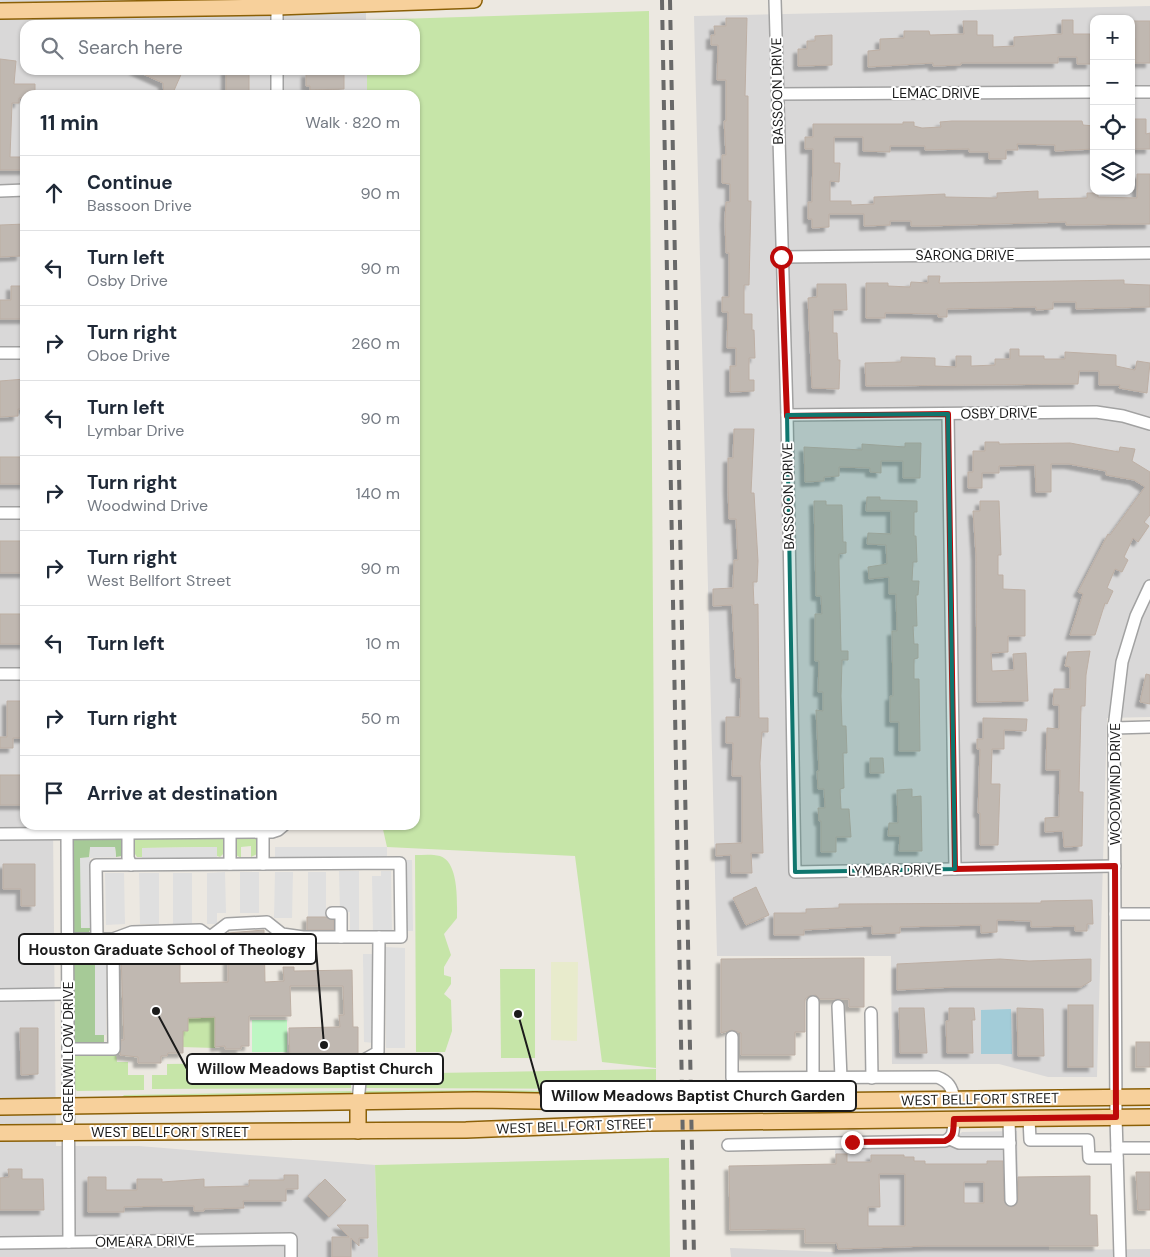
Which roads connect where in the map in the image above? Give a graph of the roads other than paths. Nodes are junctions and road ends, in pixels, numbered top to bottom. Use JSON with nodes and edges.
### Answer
{"nodes":[{"id":1,"x":474,"y":0,"type":"edge"},
{"id":2,"x":775,"y":0,"type":"edge"},
{"id":3,"x":277,"y":4,"type":"edge"},
{"id":4,"x":0,"y":11,"type":"edge"},
{"id":5,"x":277,"y":20,"type":"edge"},
{"id":6,"x":277,"y":75,"type":"edge"},
{"id":7,"x":277,"y":90,"type":"edge"},
{"id":8,"x":1090,"y":92,"type":"edge"},
{"id":9,"x":1135,"y":92,"type":"edge"},
{"id":10,"x":1150,"y":92,"type":"edge"},
{"id":11,"x":777,"y":94,"type":"junction"},
{"id":12,"x":20,"y":190,"type":"edge"},
{"id":13,"x":0,"y":191,"type":"edge"},
{"id":14,"x":1150,"y":253,"type":"edge"},
{"id":15,"x":781,"y":257,"type":"junction"},
{"id":16,"x":0,"y":353,"type":"edge"},
{"id":17,"x":20,"y":353,"type":"edge"},
{"id":18,"x":948,"y":414,"type":"junction"},
{"id":19,"x":787,"y":416,"type":"junction"},
{"id":20,"x":1150,"y":424,"type":"edge"},
{"id":21,"x":0,"y":513,"type":"edge"},
{"id":22,"x":20,"y":513,"type":"edge"},
{"id":23,"x":1150,"y":586,"type":"edge"},
{"id":24,"x":0,"y":674,"type":"edge"},
{"id":25,"x":20,"y":674,"type":"edge"},
{"id":26,"x":1150,"y":727,"type":"edge"},
{"id":27,"x":1114,"y":728,"type":"junction"},
{"id":28,"x":278,"y":830,"type":"edge"},
{"id":29,"x":128,"y":832,"type":"junction"},
{"id":30,"x":230,"y":832,"type":"junction"},
{"id":31,"x":268,"y":832,"type":"junction"},
{"id":32,"x":67,"y":833,"type":"junction"},
{"id":33,"x":0,"y":834,"type":"edge"},
{"id":34,"x":230,"y":864,"type":"junction"},
{"id":35,"x":263,"y":864,"type":"junction"},
{"id":36,"x":131,"y":865,"type":"junction"},
{"id":37,"x":1115,"y":866,"type":"junction"},
{"id":38,"x":955,"y":869,"type":"junction"},
{"id":39,"x":795,"y":872,"type":"joint"},
{"id":40,"x":332,"y":913,"type":"dead end"},
{"id":41,"x":1115,"y":914,"type":"junction"},
{"id":42,"x":1150,"y":914,"type":"edge"},
{"id":43,"x":341,"y":937,"type":"junction"},
{"id":44,"x":379,"y":937,"type":"junction"},
{"id":45,"x":67,"y":939,"type":"junction"},
{"id":46,"x":97,"y":939,"type":"junction"},
{"id":47,"x":114,"y":939,"type":"junction"},
{"id":48,"x":0,"y":994,"type":"edge"},
{"id":49,"x":68,"y":994,"type":"junction"},
{"id":50,"x":813,"y":1002,"type":"dead end"},
{"id":51,"x":838,"y":1006,"type":"dead end"},
{"id":52,"x":870,"y":1013,"type":"dead end"},
{"id":53,"x":732,"y":1037,"type":"dead end"},
{"id":54,"x":68,"y":1049,"type":"junction"},
{"id":55,"x":813,"y":1078,"type":"junction"},
{"id":56,"x":841,"y":1078,"type":"junction"},
{"id":57,"x":872,"y":1078,"type":"junction"},
{"id":58,"x":1150,"y":1097,"type":"edge"},
{"id":59,"x":1116,"y":1098,"type":"junction"},
{"id":60,"x":954,"y":1099,"type":"junction"},
{"id":61,"x":358,"y":1102,"type":"junction"},
{"id":62,"x":0,"y":1107,"type":"edge"},
{"id":63,"x":69,"y":1107,"type":"junction"},
{"id":64,"x":1088,"y":1117,"type":"junction"},
{"id":65,"x":1116,"y":1117,"type":"junction"},
{"id":66,"x":1150,"y":1117,"type":"edge"},
{"id":67,"x":1009,"y":1118,"type":"junction"},
{"id":68,"x":1029,"y":1118,"type":"junction"},
{"id":69,"x":954,"y":1119,"type":"junction"},
{"id":70,"x":358,"y":1130,"type":"junction"},
{"id":71,"x":69,"y":1132,"type":"junction"},
{"id":72,"x":0,"y":1133,"type":"edge"},
{"id":73,"x":950,"y":1138,"type":"junction"},
{"id":74,"x":1088,"y":1140,"type":"junction"},
{"id":75,"x":1010,"y":1143,"type":"junction"},
{"id":76,"x":728,"y":1145,"type":"dead end"},
{"id":77,"x":1150,"y":1148,"type":"edge"},
{"id":78,"x":1117,"y":1153,"type":"junction"},
{"id":79,"x":1011,"y":1200,"type":"dead end"},
{"id":80,"x":69,"y":1242,"type":"junction"},
{"id":81,"x":0,"y":1243,"type":"edge"},
{"id":82,"x":291,"y":1257,"type":"edge"},
{"id":83,"x":1120,"y":1257,"type":"edge"}],
"edges":[{"from":1,"to":3,"type":"main road"},
{"from":2,"to":11,"type":"street","name":"BASSOON DRIVE"},
{"from":3,"to":4,"type":"main road"},
{"from":3,"to":5,"type":"street"},
{"from":6,"to":7,"type":"street"},
{"from":8,"to":11,"type":"street","name":"LEMAC DRIVE"},
{"from":9,"to":10,"type":"street"},
{"from":11,"to":15,"type":"street","name":"BASSOON DRIVE"},
{"from":12,"to":13,"type":"street"},
{"from":14,"to":15,"type":"street","name":"SARONG DRIVE"},
{"from":15,"to":19,"type":"street","name":"BASSOON DRIVE"},
{"from":16,"to":17,"type":"street"},
{"from":18,"to":19,"type":"street","name":"OSBY DRIVE"},
{"from":18,"to":20,"type":"street","name":"OSBY DRIVE"},
{"from":18,"to":38,"type":"street"},
{"from":19,"to":39,"type":"street","name":"BASSOON DRIVE"},
{"from":21,"to":22,"type":"street"},
{"from":23,"to":27,"type":"street","name":"WOODWIND DRIVE"},
{"from":24,"to":25,"type":"street"},
{"from":26,"to":27,"type":"street"},
{"from":27,"to":37,"type":"street","name":"WOODWIND DRIVE"},
{"from":28,"to":31,"type":"street"},
{"from":29,"to":30,"type":"street"},
{"from":29,"to":32,"type":"street"},
{"from":29,"to":36,"type":"street"},
{"from":30,"to":31,"type":"street"},
{"from":30,"to":34,"type":"street"},
{"from":31,"to":35,"type":"street"},
{"from":32,"to":33,"type":"street"},
{"from":32,"to":45,"type":"street","name":"GREENWILLOW DRIVE"},
{"from":34,"to":35,"type":"street"},
{"from":34,"to":36,"type":"street"},
{"from":35,"to":44,"type":"street"},
{"from":36,"to":46,"type":"street"},
{"from":37,"to":38,"type":"street","name":"LYMBAR DRIVE"},
{"from":37,"to":41,"type":"street","name":"WOODWIND DRIVE"},
{"from":38,"to":39,"type":"street","name":"LYMBAR DRIVE"},
{"from":40,"to":43,"type":"street"},
{"from":41,"to":42,"type":"street"},
{"from":41,"to":59,"type":"street","name":"WOODWIND DRIVE"},
{"from":43,"to":44,"type":"street"},
{"from":43,"to":47,"type":"street"},
{"from":44,"to":61,"type":"street"},
{"from":45,"to":46,"type":"street"},
{"from":45,"to":49,"type":"street","name":"GREENWILLOW DRIVE"},
{"from":46,"to":47,"type":"street"},
{"from":47,"to":54,"type":"street"},
{"from":48,"to":49,"type":"street"},
{"from":49,"to":54,"type":"street","name":"GREENWILLOW DRIVE"},
{"from":50,"to":55,"type":"street"},
{"from":51,"to":56,"type":"street"},
{"from":52,"to":57,"type":"street"},
{"from":53,"to":55,"type":"street"},
{"from":54,"to":63,"type":"street","name":"GREENWILLOW DRIVE"},
{"from":55,"to":56,"type":"street"},
{"from":56,"to":57,"type":"street"},
{"from":57,"to":60,"type":"street"},
{"from":58,"to":59,"type":"main road","name":"WEST BELLFORT STREET"},
{"from":59,"to":60,"type":"main road","name":"WEST BELLFORT STREET"},
{"from":59,"to":65,"type":"street","name":"WOODWIND DRIVE"},
{"from":60,"to":61,"type":"main road","name":"WEST BELLFORT STREET"},
{"from":60,"to":69,"type":"main road"},
{"from":61,"to":63,"type":"main road","name":"WEST BELLFORT STREET"},
{"from":61,"to":70,"type":"main road"},
{"from":62,"to":63,"type":"main road","name":"WEST BELLFORT STREET"},
{"from":63,"to":71,"type":"street","name":"GREENWILLOW DRIVE"},
{"from":64,"to":65,"type":"main road","name":"WEST BELLFORT STREET"},
{"from":64,"to":68,"type":"main road","name":"WEST BELLFORT STREET"},
{"from":64,"to":74,"type":"street"},
{"from":65,"to":66,"type":"main road","name":"WEST BELLFORT STREET"},
{"from":65,"to":78,"type":"street","name":"WOODWIND DRIVE"},
{"from":67,"to":68,"type":"main road","name":"WEST BELLFORT STREET"},
{"from":67,"to":69,"type":"main road","name":"WEST BELLFORT STREET"},
{"from":67,"to":75,"type":"street"},
{"from":68,"to":74,"type":"street"},
{"from":69,"to":70,"type":"main road","name":"WEST BELLFORT STREET"},
{"from":69,"to":73,"type":"street"},
{"from":70,"to":71,"type":"main road","name":"WEST BELLFORT STREET"},
{"from":71,"to":72,"type":"main road","name":"WEST BELLFORT STREET"},
{"from":71,"to":80,"type":"street","name":"GREENWILLOW DRIVE"},
{"from":73,"to":75,"type":"street"},
{"from":73,"to":76,"type":"street"},
{"from":74,"to":78,"type":"street"},
{"from":75,"to":79,"type":"street"},
{"from":77,"to":78,"type":"street"},
{"from":78,"to":83,"type":"street","name":"WOODWIND DRIVE"},
{"from":80,"to":81,"type":"street","name":"OMEARA DRIVE"},
{"from":80,"to":82,"type":"street","name":"OMEARA DRIVE"}]}
